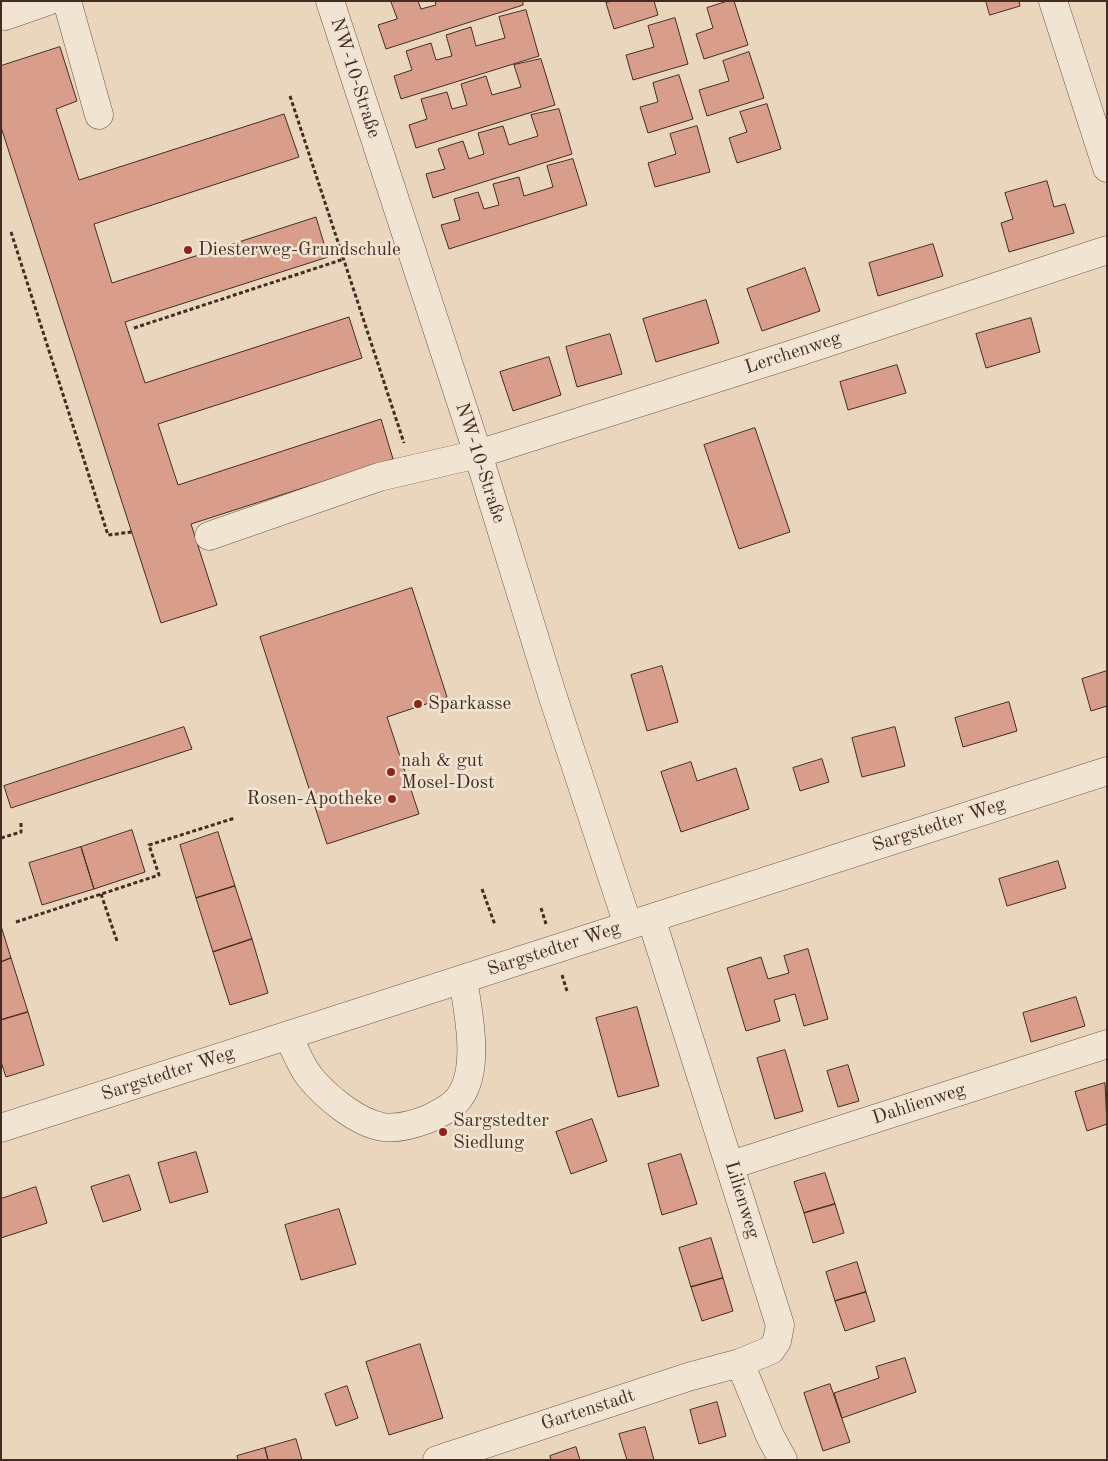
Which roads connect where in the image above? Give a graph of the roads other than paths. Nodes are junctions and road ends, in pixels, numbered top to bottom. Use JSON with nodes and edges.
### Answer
{"nodes":[{"id":1,"x":48,"y":1,"type":"edge"},
{"id":2,"x":67,"y":1,"type":"edge"},
{"id":3,"x":330,"y":1,"type":"edge"},
{"id":4,"x":1054,"y":1,"type":"edge"},
{"id":5,"x":8,"y":8,"type":"edge"},
{"id":6,"x":99,"y":115,"type":"dead end"},
{"id":7,"x":1107,"y":168,"type":"edge"},
{"id":8,"x":1107,"y":250,"type":"edge"},
{"id":9,"x":478,"y":454,"type":"junction"},
{"id":10,"x":209,"y":536,"type":"dead end"},
{"id":11,"x":1107,"y":771,"type":"edge"},
{"id":12,"x":639,"y":922,"type":"junction"},
{"id":13,"x":462,"y":979,"type":"junction"},
{"id":14,"x":288,"y":1035,"type":"junction"},
{"id":15,"x":1107,"y":1044,"type":"edge"},
{"id":16,"x":1,"y":1128,"type":"edge"},
{"id":17,"x":731,"y":1165,"type":"junction"},
{"id":18,"x":740,"y":1363,"type":"junction"},
{"id":19,"x":438,"y":1460,"type":"edge"},
{"id":20,"x":783,"y":1460,"type":"edge"}],
"edges":[{"from":1,"to":5,"type":"street"},
{"from":2,"to":6,"type":"street"},
{"from":3,"to":9,"type":"street","name":"NW-10-Straße"},
{"from":4,"to":7,"type":"street"},
{"from":8,"to":9,"type":"street","name":"Lerchenweg"},
{"from":9,"to":10,"type":"street","name":"Lerchenweg"},
{"from":9,"to":12,"type":"street","name":"NW-10-Straße"},
{"from":11,"to":12,"type":"street","name":"Sargstedter Weg"},
{"from":12,"to":13,"type":"street","name":"Sargstedter Weg"},
{"from":12,"to":17,"type":"street","name":"Lilienweg"},
{"from":13,"to":14,"type":"street","name":"Sargstedter Weg"},
{"from":13,"to":14,"type":"street"},
{"from":14,"to":16,"type":"street","name":"Sargstedter Weg"},
{"from":15,"to":17,"type":"street","name":"Dahlienweg"},
{"from":17,"to":18,"type":"street","name":"Lilienweg"},
{"from":18,"to":19,"type":"street","name":"Gartenstadt"},
{"from":18,"to":20,"type":"street"}]}
